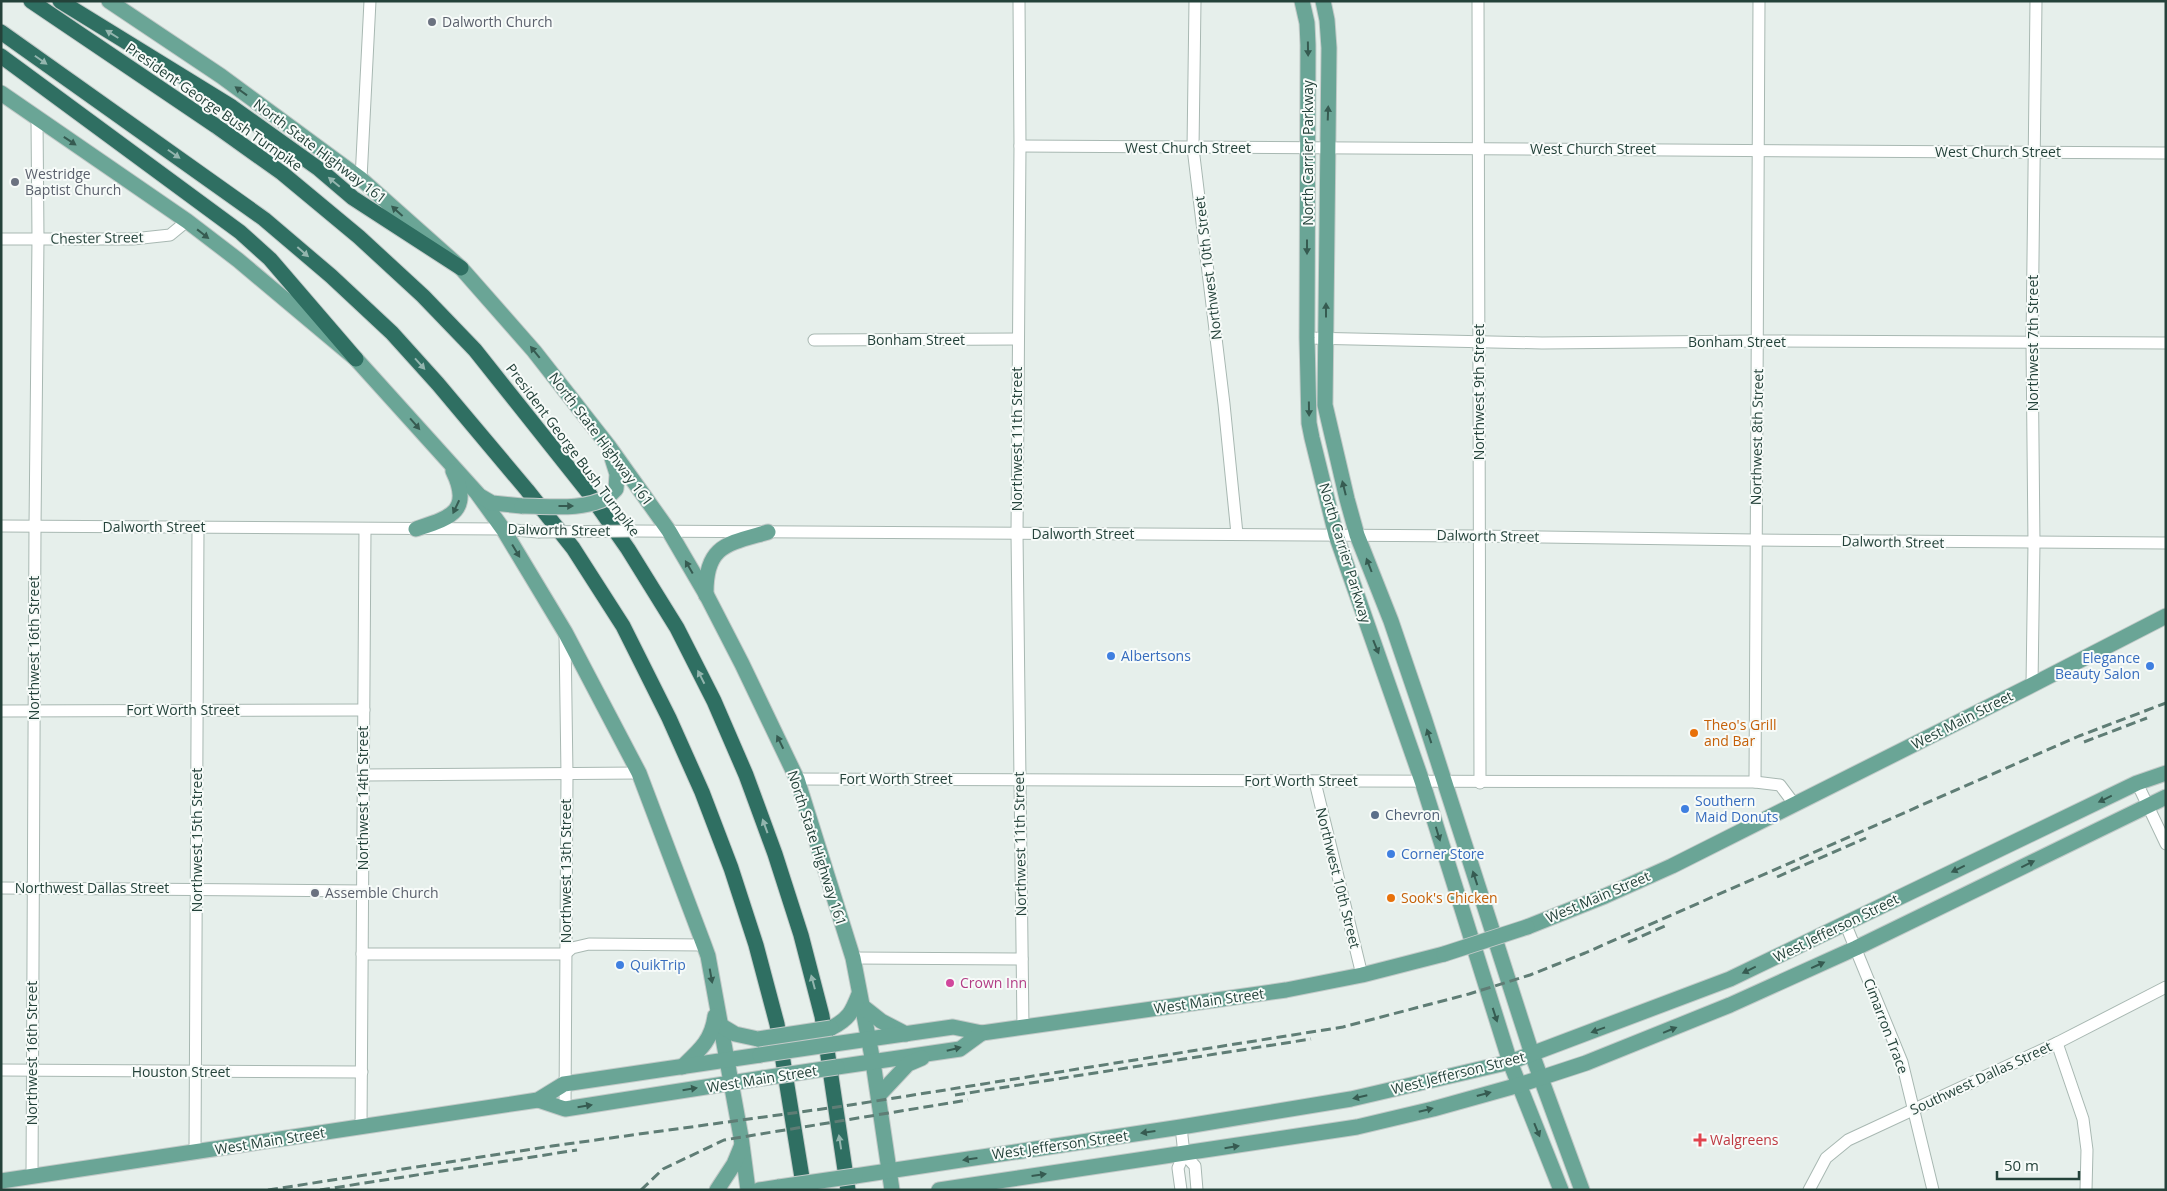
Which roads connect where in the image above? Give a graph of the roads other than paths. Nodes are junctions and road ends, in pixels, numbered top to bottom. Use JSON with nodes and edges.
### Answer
{"nodes":[{"id":1,"x":31,"y":1,"type":"edge"},
{"id":2,"x":60,"y":1,"type":"edge"},
{"id":3,"x":109,"y":1,"type":"edge"},
{"id":4,"x":370,"y":1,"type":"edge"},
{"id":5,"x":1019,"y":1,"type":"edge"},
{"id":6,"x":1195,"y":1,"type":"edge"},
{"id":7,"x":1302,"y":1,"type":"edge"},
{"id":8,"x":1323,"y":1,"type":"edge"},
{"id":9,"x":1478,"y":1,"type":"edge"},
{"id":10,"x":1759,"y":1,"type":"edge"},
{"id":11,"x":2036,"y":1,"type":"edge"},
{"id":12,"x":1,"y":32,"type":"edge"},
{"id":13,"x":1,"y":56,"type":"edge"},
{"id":14,"x":1,"y":93,"type":"edge"},
{"id":15,"x":37,"y":119,"type":"junction"},
{"id":16,"x":1020,"y":146,"type":"junction"},
{"id":17,"x":1194,"y":148,"type":"junction"},
{"id":18,"x":1307,"y":148,"type":"junction"},
{"id":19,"x":1326,"y":148,"type":"junction"},
{"id":20,"x":1479,"y":149,"type":"junction"},
{"id":21,"x":1757,"y":150,"type":"junction"},
{"id":22,"x":2034,"y":152,"type":"junction"},
{"id":23,"x":2166,"y":153,"type":"edge"},
{"id":24,"x":361,"y":179,"type":"junction"},
{"id":25,"x":187,"y":221,"type":"junction"},
{"id":26,"x":1,"y":239,"type":"edge"},
{"id":27,"x":38,"y":239,"type":"junction"},
{"id":28,"x":461,"y":268,"type":"junction"},
{"id":29,"x":1308,"y":338,"type":"junction"},
{"id":30,"x":1018,"y":339,"type":"junction"},
{"id":31,"x":1326,"y":339,"type":"junction"},
{"id":32,"x":814,"y":340,"type":"dead end"},
{"id":33,"x":1758,"y":341,"type":"junction"},
{"id":34,"x":1479,"y":342,"type":"junction"},
{"id":35,"x":2032,"y":343,"type":"junction"},
{"id":36,"x":2166,"y":344,"type":"edge"},
{"id":37,"x":356,"y":360,"type":"junction"},
{"id":38,"x":610,"y":448,"type":"junction"},
{"id":39,"x":449,"y":463,"type":"junction"},
{"id":40,"x":477,"y":493,"type":"junction"},
{"id":41,"x":1,"y":526,"type":"edge"},
{"id":42,"x":35,"y":526,"type":"junction"},
{"id":43,"x":198,"y":528,"type":"junction"},
{"id":44,"x":366,"y":529,"type":"junction"},
{"id":45,"x":416,"y":529,"type":"junction"},
{"id":46,"x":503,"y":529,"type":"junction"},
{"id":47,"x":669,"y":531,"type":"junction"},
{"id":48,"x":768,"y":532,"type":"junction"},
{"id":49,"x":1017,"y":534,"type":"junction"},
{"id":50,"x":1237,"y":534,"type":"junction"},
{"id":51,"x":1336,"y":535,"type":"junction"},
{"id":52,"x":1358,"y":535,"type":"junction"},
{"id":53,"x":1478,"y":536,"type":"junction"},
{"id":54,"x":1755,"y":540,"type":"junction"},
{"id":55,"x":2034,"y":543,"type":"junction"},
{"id":56,"x":2166,"y":543,"type":"edge"},
{"id":57,"x":706,"y":596,"type":"junction"},
{"id":58,"x":2166,"y":616,"type":"edge"},
{"id":59,"x":565,"y":632,"type":"junction"},
{"id":60,"x":2032,"y":685,"type":"junction"},
{"id":61,"x":34,"y":710,"type":"junction"},
{"id":62,"x":197,"y":710,"type":"junction"},
{"id":63,"x":364,"y":710,"type":"junction"},
{"id":64,"x":1,"y":711,"type":"edge"},
{"id":65,"x":2166,"y":772,"type":"edge"},
{"id":66,"x":639,"y":773,"type":"junction"},
{"id":67,"x":364,"y":775,"type":"junction"},
{"id":68,"x":567,"y":775,"type":"junction"},
{"id":69,"x":1018,"y":778,"type":"junction"},
{"id":70,"x":797,"y":779,"type":"junction"},
{"id":71,"x":1422,"y":781,"type":"junction"},
{"id":72,"x":1315,"y":782,"type":"junction"},
{"id":73,"x":1445,"y":782,"type":"junction"},
{"id":74,"x":1755,"y":782,"type":"junction"},
{"id":75,"x":1480,"y":783,"type":"junction"},
{"id":76,"x":2137,"y":783,"type":"junction"},
{"id":77,"x":2166,"y":797,"type":"edge"},
{"id":78,"x":1795,"y":805,"type":"junction"},
{"id":79,"x":2148,"y":805,"type":"junction"},
{"id":80,"x":2038,"y":831,"type":"junction"},
{"id":81,"x":2166,"y":844,"type":"edge"},
{"id":82,"x":2049,"y":853,"type":"junction"},
{"id":83,"x":1986,"y":856,"type":"junction"},
{"id":84,"x":1998,"y":878,"type":"junction"},
{"id":85,"x":1,"y":888,"type":"edge"},
{"id":86,"x":33,"y":888,"type":"junction"},
{"id":87,"x":197,"y":889,"type":"junction"},
{"id":88,"x":363,"y":891,"type":"junction"},
{"id":89,"x":1845,"y":923,"type":"junction"},
{"id":90,"x":704,"y":945,"type":"junction"},
{"id":91,"x":1856,"y":948,"type":"junction"},
{"id":92,"x":362,"y":954,"type":"junction"},
{"id":93,"x":565,"y":954,"type":"junction"},
{"id":94,"x":853,"y":958,"type":"junction"},
{"id":95,"x":1022,"y":959,"type":"junction"},
{"id":96,"x":1362,"y":975,"type":"junction"},
{"id":97,"x":2166,"y":987,"type":"edge"},
{"id":98,"x":860,"y":1000,"type":"junction"},
{"id":99,"x":717,"y":1004,"type":"junction"},
{"id":100,"x":720,"y":1025,"type":"junction"},
{"id":101,"x":1023,"y":1027,"type":"junction"},
{"id":102,"x":982,"y":1033,"type":"junction"},
{"id":103,"x":906,"y":1034,"type":"junction"},
{"id":104,"x":869,"y":1039,"type":"junction"},
{"id":105,"x":2057,"y":1042,"type":"junction"},
{"id":106,"x":932,"y":1053,"type":"junction"},
{"id":107,"x":1532,"y":1054,"type":"junction"},
{"id":108,"x":727,"y":1060,"type":"junction"},
{"id":109,"x":873,"y":1062,"type":"junction"},
{"id":110,"x":1510,"y":1062,"type":"junction"},
{"id":111,"x":682,"y":1067,"type":"junction"},
{"id":112,"x":1,"y":1070,"type":"edge"},
{"id":113,"x":32,"y":1070,"type":"junction"},
{"id":114,"x":196,"y":1072,"type":"junction"},
{"id":115,"x":362,"y":1072,"type":"junction"},
{"id":116,"x":1542,"y":1076,"type":"junction"},
{"id":117,"x":730,"y":1083,"type":"junction"},
{"id":118,"x":564,"y":1084,"type":"junction"},
{"id":119,"x":1519,"y":1085,"type":"junction"},
{"id":120,"x":879,"y":1095,"type":"junction"},
{"id":121,"x":538,"y":1100,"type":"junction"},
{"id":122,"x":1913,"y":1108,"type":"junction"},
{"id":123,"x":565,"y":1110,"type":"junction"},
{"id":124,"x":361,"y":1127,"type":"junction"},
{"id":125,"x":1181,"y":1127,"type":"junction"},
{"id":126,"x":742,"y":1147,"type":"junction"},
{"id":127,"x":195,"y":1152,"type":"junction"},
{"id":128,"x":1184,"y":1154,"type":"junction"},
{"id":129,"x":889,"y":1171,"type":"junction"},
{"id":130,"x":32,"y":1176,"type":"junction"},
{"id":131,"x":1,"y":1181,"type":"edge"},
{"id":132,"x":1810,"y":1187,"type":"edge"},
{"id":133,"x":717,"y":1190,"type":"edge"},
{"id":134,"x":748,"y":1190,"type":"edge"},
{"id":135,"x":759,"y":1190,"type":"edge"},
{"id":136,"x":804,"y":1190,"type":"edge"},
{"id":137,"x":848,"y":1190,"type":"edge"},
{"id":138,"x":892,"y":1190,"type":"edge"},
{"id":139,"x":939,"y":1190,"type":"edge"},
{"id":140,"x":1181,"y":1190,"type":"edge"},
{"id":141,"x":1197,"y":1190,"type":"edge"},
{"id":142,"x":1562,"y":1190,"type":"edge"},
{"id":143,"x":1582,"y":1190,"type":"edge"},
{"id":144,"x":1933,"y":1190,"type":"edge"},
{"id":145,"x":2086,"y":1190,"type":"edge"}],
"edges":[{"from":137,"to":1,"type":"highway","name":"President George Bush Turnpike","one_way":true},
{"from":28,"to":2,"type":"highway","one_way":true},
{"from":24,"to":3,"type":"main road","name":"North State Highway 161","one_way":true},
{"from":4,"to":24,"type":"street"},
{"from":5,"to":16,"type":"street","name":"Northwest 11th Street"},
{"from":6,"to":17,"type":"street","name":"Northwest 10th Street"},
{"from":7,"to":18,"type":"main road","name":"North Carrier Parkway","one_way":true},
{"from":19,"to":8,"type":"main road","name":"North Carrier Parkway","one_way":true},
{"from":9,"to":20,"type":"street","name":"Northwest 9th Street"},
{"from":10,"to":21,"type":"street","name":"Northwest 8th Street"},
{"from":11,"to":22,"type":"street","name":"Northwest 7th Street"},
{"from":12,"to":136,"type":"highway","one_way":true},
{"from":13,"to":37,"type":"highway"},
{"from":14,"to":15,"type":"main road"},
{"from":15,"to":25,"type":"main road","one_way":true},
{"from":15,"to":27,"type":"street","name":"Northwest 16th Street"},
{"from":16,"to":17,"type":"street","name":"West Church Street"},
{"from":16,"to":30,"type":"street","name":"Northwest 11th Street"},
{"from":17,"to":18,"type":"street","name":"West Church Street"},
{"from":17,"to":50,"type":"street","name":"Northwest 10th Street"},
{"from":18,"to":19,"type":"street","name":"West Church Street"},
{"from":18,"to":29,"type":"main road","name":"North Carrier Parkway","one_way":true},
{"from":19,"to":20,"type":"street","name":"West Church Street"},
{"from":31,"to":19,"type":"main road","name":"North Carrier Parkway","one_way":true},
{"from":20,"to":21,"type":"street","name":"West Church Street"},
{"from":20,"to":34,"type":"street","name":"Northwest 9th Street"},
{"from":21,"to":22,"type":"street","name":"West Church Street"},
{"from":21,"to":33,"type":"street","name":"Northwest 8th Street"},
{"from":22,"to":23,"type":"street","name":"West Church Street"},
{"from":22,"to":35,"type":"street","name":"Northwest 7th Street"},
{"from":28,"to":24,"type":"main road","name":"North State Highway 161","one_way":true},
{"from":25,"to":27,"type":"street","name":"Chester Street"},
{"from":25,"to":37,"type":"main road","one_way":true},
{"from":26,"to":27,"type":"street","name":"Chester Street"},
{"from":27,"to":42,"type":"street","name":"Northwest 16th Street"},
{"from":38,"to":28,"type":"main road","name":"North State Highway 161","one_way":true},
{"from":29,"to":31,"type":"street","name":"Bonham Street"},
{"from":29,"to":51,"type":"main road","name":"North Carrier Parkway","one_way":true},
{"from":30,"to":32,"type":"street","name":"Bonham Street"},
{"from":30,"to":49,"type":"street","name":"Northwest 11th Street"},
{"from":31,"to":34,"type":"street","name":"Bonham Street"},
{"from":52,"to":31,"type":"main road","name":"North Carrier Parkway","one_way":true},
{"from":33,"to":34,"type":"street","name":"Bonham Street"},
{"from":33,"to":35,"type":"street","name":"Bonham Street"},
{"from":33,"to":54,"type":"street","name":"Northwest 8th Street"},
{"from":34,"to":53,"type":"street","name":"Northwest 9th Street"},
{"from":35,"to":36,"type":"street","name":"Bonham Street"},
{"from":35,"to":55,"type":"street","name":"Northwest 7th Street"},
{"from":37,"to":39,"type":"main road","one_way":true},
{"from":40,"to":38,"type":"main road","one_way":true,"bridge":true},
{"from":38,"to":47,"type":"main road","name":"North State Highway 161"},
{"from":39,"to":40,"type":"main road"},
{"from":39,"to":45,"type":"main road","one_way":true},
{"from":40,"to":46,"type":"main road"},
{"from":41,"to":42,"type":"street","name":"Dalworth Street"},
{"from":42,"to":43,"type":"street","name":"Dalworth Street"},
{"from":42,"to":61,"type":"street","name":"Northwest 16th Street"},
{"from":43,"to":44,"type":"street","name":"Dalworth Street"},
{"from":43,"to":62,"type":"street","name":"Northwest 15th Street"},
{"from":44,"to":45,"type":"street","name":"Dalworth Street"},
{"from":44,"to":63,"type":"street","name":"Northwest 14th Street"},
{"from":45,"to":46,"type":"street","name":"Dalworth Street"},
{"from":46,"to":47,"type":"street","name":"Dalworth Street","bridge":true},
{"from":46,"to":59,"type":"main road","one_way":true},
{"from":47,"to":48,"type":"street","name":"Dalworth Street"},
{"from":57,"to":47,"type":"main road","name":"North State Highway 161","one_way":true},
{"from":48,"to":49,"type":"street","name":"Dalworth Street"},
{"from":48,"to":57,"type":"main road"},
{"from":49,"to":50,"type":"street","name":"Dalworth Street"},
{"from":49,"to":69,"type":"street","name":"Northwest 11th Street"},
{"from":50,"to":51,"type":"street","name":"Dalworth Street"},
{"from":51,"to":52,"type":"street","name":"Dalworth Street"},
{"from":51,"to":71,"type":"main road","name":"North Carrier Parkway","one_way":true},
{"from":52,"to":53,"type":"street","name":"Dalworth Street"},
{"from":73,"to":52,"type":"main road","name":"North Carrier Parkway","one_way":true},
{"from":53,"to":54,"type":"street","name":"Dalworth Street"},
{"from":53,"to":75,"type":"street","name":"Northwest 9th Street"},
{"from":54,"to":55,"type":"street","name":"Dalworth Street"},
{"from":54,"to":74,"type":"street","name":"Northwest 8th Street"},
{"from":55,"to":56,"type":"street","name":"Dalworth Street"},
{"from":55,"to":60,"type":"street","name":"Northwest 7th Street"},
{"from":70,"to":57,"type":"main road","name":"North State Highway 161","one_way":true},
{"from":58,"to":60,"type":"main road","name":"West Main Street"},
{"from":59,"to":66,"type":"main road"},
{"from":59,"to":68,"type":"street","name":"Northwest 13th Street"},
{"from":60,"to":78,"type":"main road","name":"West Main Street"},
{"from":61,"to":62,"type":"street","name":"Fort Worth Street"},
{"from":61,"to":64,"type":"street","name":"Fort Worth Street"},
{"from":61,"to":86,"type":"street","name":"Northwest 16th Street"},
{"from":62,"to":63,"type":"street","name":"Fort Worth Street"},
{"from":62,"to":87,"type":"street","name":"Northwest 15th Street"},
{"from":63,"to":67,"type":"street","name":"Northwest 14th Street"},
{"from":65,"to":76,"type":"main road","name":"West Jefferson Street"},
{"from":66,"to":68,"type":"street"},
{"from":66,"to":90,"type":"main road"},
{"from":67,"to":68,"type":"street"},
{"from":67,"to":88,"type":"street","name":"Northwest 14th Street"},
{"from":68,"to":93,"type":"street","name":"Northwest 13th Street"},
{"from":69,"to":70,"type":"street","name":"Fort Worth Street"},
{"from":69,"to":72,"type":"street","name":"Fort Worth Street"},
{"from":69,"to":95,"type":"street","name":"Northwest 11th Street"},
{"from":70,"to":94,"type":"main road","name":"North State Highway 161"},
{"from":71,"to":72,"type":"street","name":"Fort Worth Street"},
{"from":71,"to":73,"type":"street","name":"Fort Worth Street"},
{"from":71,"to":110,"type":"main road","name":"North Carrier Parkway","one_way":true},
{"from":72,"to":96,"type":"street","name":"Northwest 10th Street"},
{"from":73,"to":75,"type":"street","name":"Fort Worth Street"},
{"from":107,"to":73,"type":"main road","name":"North Carrier Parkway","one_way":true},
{"from":74,"to":75,"type":"street","name":"Fort Worth Street"},
{"from":74,"to":78,"type":"street","name":"Fort Worth Street"},
{"from":76,"to":79,"type":"street"},
{"from":76,"to":80,"type":"main road","name":"West Jefferson Street","one_way":true},
{"from":77,"to":79,"type":"main road","name":"West Jefferson Street"},
{"from":78,"to":96,"type":"main road","name":"West Main Street","bridge":true},
{"from":79,"to":81,"type":"street"},
{"from":79,"to":82,"type":"main road","name":"West Jefferson Street"},
{"from":80,"to":82,"type":"main road"},
{"from":80,"to":83,"type":"main road","name":"West Jefferson Street"},
{"from":84,"to":82,"type":"main road","name":"West Jefferson Street","one_way":true},
{"from":83,"to":84,"type":"main road"},
{"from":83,"to":89,"type":"main road","name":"West Jefferson Street","one_way":true},
{"from":84,"to":91,"type":"main road","name":"West Jefferson Street"},
{"from":85,"to":86,"type":"street","name":"Northwest Dallas Street"},
{"from":86,"to":87,"type":"street","name":"Northwest Dallas Street"},
{"from":86,"to":113,"type":"street","name":"Northwest 16th Street"},
{"from":87,"to":88,"type":"street","name":"Northwest Dallas Street"},
{"from":87,"to":114,"type":"street","name":"Northwest 15th Street"},
{"from":88,"to":92,"type":"street","name":"Northwest 14th Street"},
{"from":89,"to":91,"type":"street","name":"Cimarron Trace"},
{"from":89,"to":107,"type":"main road","name":"West Jefferson Street","one_way":true},
{"from":90,"to":93,"type":"street"},
{"from":90,"to":99,"type":"main road","one_way":true},
{"from":116,"to":91,"type":"main road","name":"West Jefferson Street","one_way":true},
{"from":91,"to":122,"type":"street","name":"Cimarron Trace"},
{"from":92,"to":93,"type":"street"},
{"from":92,"to":115,"type":"street","name":"Northwest 14th Street"},
{"from":93,"to":118,"type":"street","name":"Northwest 13th Street"},
{"from":94,"to":95,"type":"street"},
{"from":94,"to":98,"type":"main road","name":"North State Highway 161"},
{"from":95,"to":101,"type":"street","name":"Northwest 11th Street"},
{"from":96,"to":101,"type":"main road","name":"West Main Street"},
{"from":97,"to":105,"type":"street","name":"Southwest Dallas Street"},
{"from":98,"to":100,"type":"main road","bridge":true},
{"from":98,"to":103,"type":"main road"},
{"from":98,"to":104,"type":"main road","name":"North State Highway 161"},
{"from":99,"to":100,"type":"main road"},
{"from":99,"to":111,"type":"main road"},
{"from":100,"to":108,"type":"main road"},
{"from":101,"to":102,"type":"main road","name":"West Main Street"},
{"from":102,"to":103,"type":"main road","name":"West Main Street"},
{"from":106,"to":102,"type":"main road","name":"West Main Street","one_way":true},
{"from":103,"to":104,"type":"main road","name":"West Main Street"},
{"from":104,"to":108,"type":"main road","name":"West Main Street","bridge":true},
{"from":104,"to":109,"type":"main road","name":"North State Highway 161"},
{"from":105,"to":122,"type":"street","name":"Southwest Dallas Street"},
{"from":105,"to":145,"type":"street"},
{"from":106,"to":109,"type":"main road","name":"West Main Street"},
{"from":106,"to":120,"type":"main road"},
{"from":107,"to":110,"type":"main road","name":"West Jefferson Street"},
{"from":107,"to":116,"type":"main road","name":"North Carrier Parkway"},
{"from":108,"to":111,"type":"main road","name":"West Main Street"},
{"from":108,"to":117,"type":"main road"},
{"from":109,"to":117,"type":"main road","name":"West Main Street","bridge":true},
{"from":109,"to":120,"type":"main road","name":"North State Highway 161"},
{"from":110,"to":119,"type":"main road","name":"North Carrier Parkway"},
{"from":110,"to":125,"type":"main road","name":"West Jefferson Street","one_way":true},
{"from":111,"to":118,"type":"main road","name":"West Main Street"},
{"from":112,"to":113,"type":"street","name":"Houston Street"},
{"from":113,"to":114,"type":"street","name":"Houston Street"},
{"from":113,"to":130,"type":"street","name":"Northwest 16th Street"},
{"from":114,"to":115,"type":"street","name":"Houston Street"},
{"from":114,"to":127,"type":"street","name":"Northwest 15th Street"},
{"from":115,"to":124,"type":"street","name":"Northwest 14th Street"},
{"from":116,"to":119,"type":"main road","name":"West Jefferson Street"},
{"from":116,"to":143,"type":"main road","name":"North Carrier Parkway"},
{"from":123,"to":117,"type":"main road","name":"West Main Street","one_way":true},
{"from":117,"to":126,"type":"main road"},
{"from":118,"to":121,"type":"main road","name":"West Main Street"},
{"from":118,"to":123,"type":"street","name":"Northwest 13th Street"},
{"from":128,"to":119,"type":"main road","name":"West Jefferson Street","one_way":true},
{"from":119,"to":142,"type":"main road","name":"North Carrier Parkway","one_way":true},
{"from":120,"to":129,"type":"main road","name":"North State Highway 161"},
{"from":121,"to":123,"type":"main road","name":"West Main Street"},
{"from":121,"to":124,"type":"main road","name":"West Main Street"},
{"from":122,"to":132,"type":"street","name":"Southwest Dallas Street"},
{"from":122,"to":144,"type":"street","name":"Cimarron Trace"},
{"from":124,"to":127,"type":"main road","name":"West Main Street"},
{"from":125,"to":128,"type":"street"},
{"from":125,"to":129,"type":"main road","name":"West Jefferson Street","one_way":true},
{"from":126,"to":133,"type":"main road"},
{"from":126,"to":134,"type":"main road"},
{"from":127,"to":130,"type":"main road","name":"West Main Street"},
{"from":139,"to":128,"type":"main road","name":"West Jefferson Street","one_way":true},
{"from":128,"to":140,"type":"street"},
{"from":128,"to":141,"type":"street"},
{"from":129,"to":135,"type":"main road","name":"West Jefferson Street","bridge":true},
{"from":129,"to":138,"type":"main road","name":"North State Highway 161"},
{"from":130,"to":131,"type":"main road","name":"West Main Street"}]}
